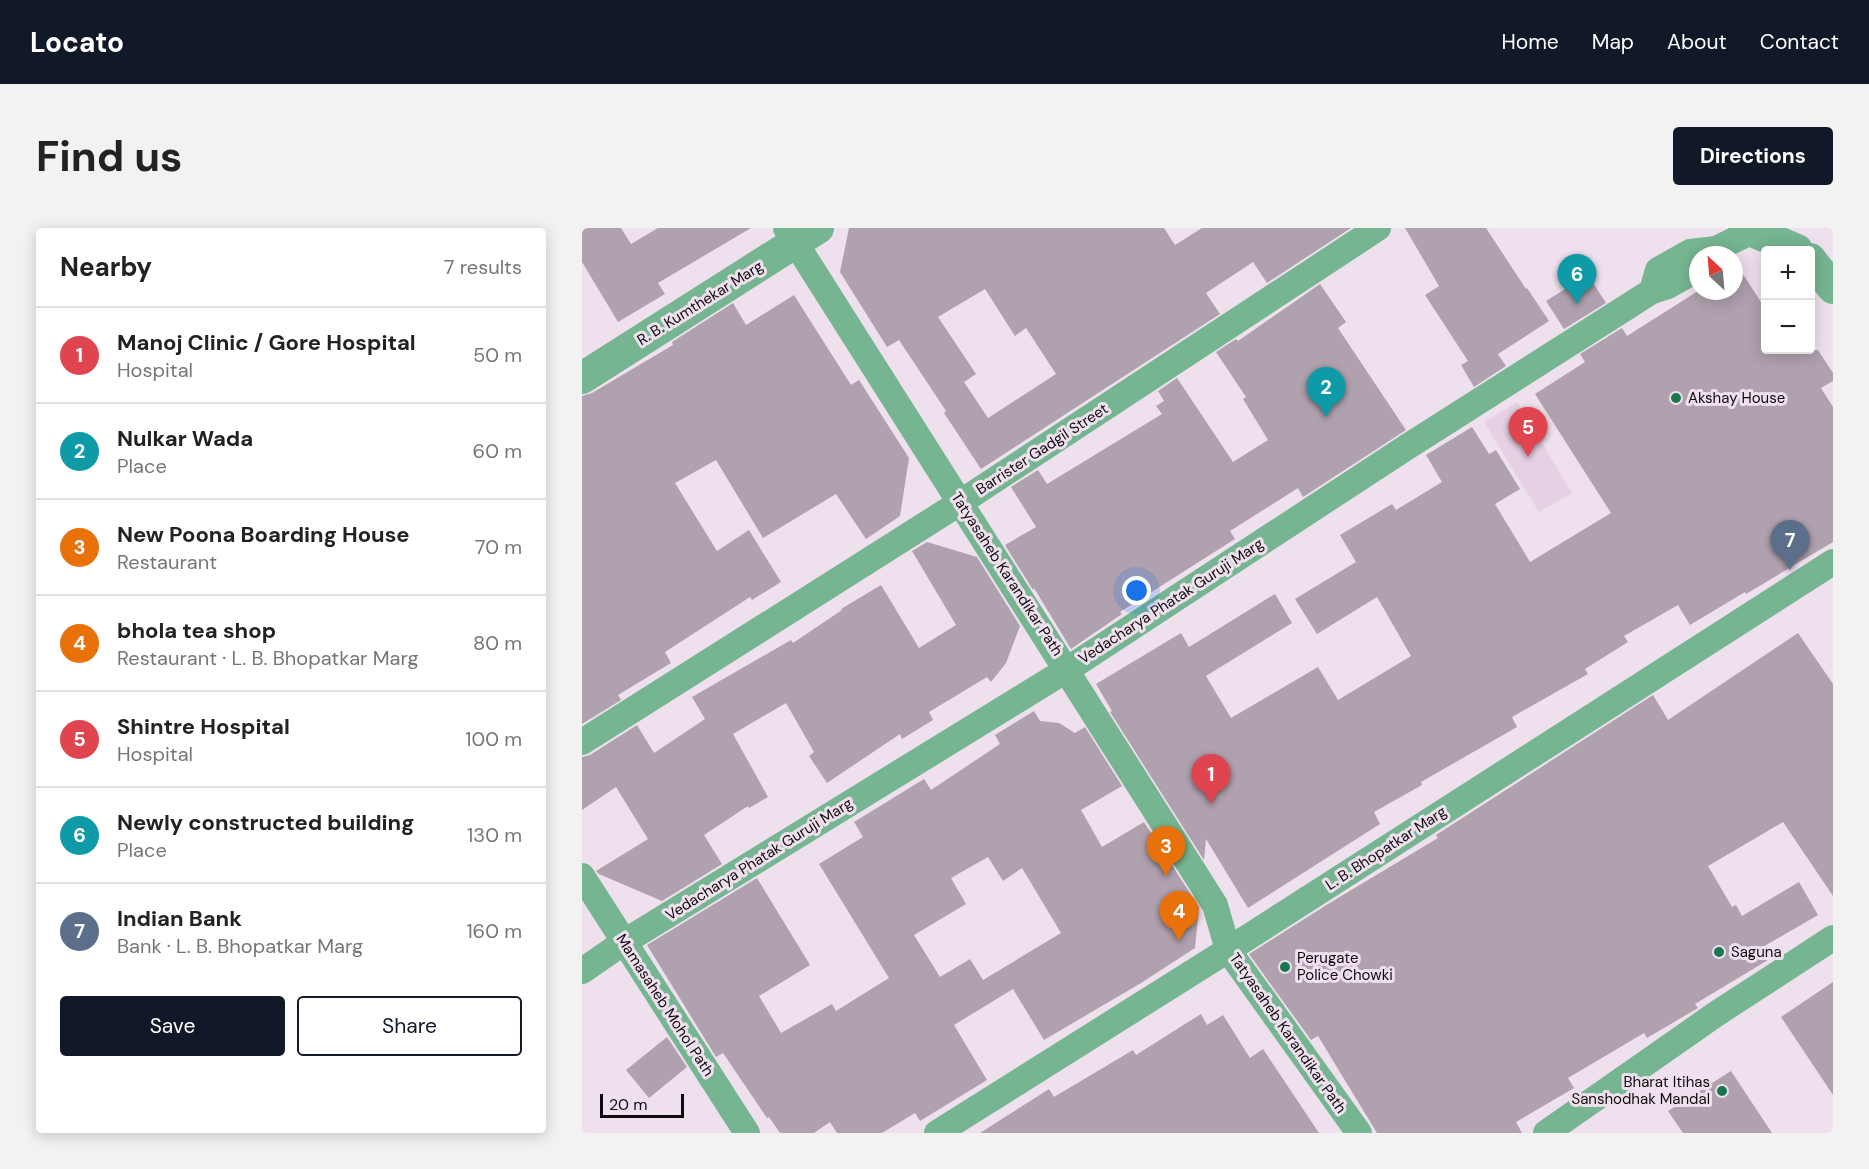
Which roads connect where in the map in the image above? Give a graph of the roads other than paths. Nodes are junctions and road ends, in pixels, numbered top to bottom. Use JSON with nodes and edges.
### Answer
{"nodes":[{"id":1,"x":1378,"y":228,"type":"edge"},
{"id":2,"x":1753,"y":229,"type":"edge"},
{"id":3,"x":800,"y":233,"type":"edge"},
{"id":4,"x":1724,"y":246,"type":"edge"},
{"id":5,"x":1789,"y":246,"type":"edge"},
{"id":6,"x":1689,"y":253,"type":"edge"},
{"id":7,"x":1815,"y":265,"type":"edge"},
{"id":8,"x":1689,"y":274,"type":"edge"},
{"id":9,"x":1833,"y":288,"type":"edge"},
{"id":10,"x":1652,"y":291,"type":"junction"},
{"id":11,"x":582,"y":378,"type":"edge"},
{"id":12,"x":961,"y":502,"type":"junction"},
{"id":13,"x":1833,"y":562,"type":"edge"},
{"id":14,"x":1068,"y":669,"type":"junction"},
{"id":15,"x":582,"y":742,"type":"edge"},
{"id":16,"x":582,"y":876,"type":"edge"},
{"id":17,"x":1833,"y":938,"type":"edge"},
{"id":18,"x":624,"y":942,"type":"junction"},
{"id":19,"x":1228,"y":950,"type":"junction"},
{"id":20,"x":582,"y":971,"type":"edge"},
{"id":21,"x":747,"y":1133,"type":"edge"},
{"id":22,"x":937,"y":1133,"type":"edge"},
{"id":23,"x":1359,"y":1133,"type":"edge"},
{"id":24,"x":1545,"y":1133,"type":"edge"}],
"edges":[{"from":1,"to":12,"type":"street","name":"Barrister Gadgil Street"},
{"from":2,"to":4,"type":"street","name":"Vedacharya Phatak Guruji Marg"},
{"from":2,"to":5,"type":"street"},
{"from":3,"to":11,"type":"street","name":"R. B. Kumthekar Marg"},
{"from":3,"to":12,"type":"street","name":"Tatyasaheb Karandikar Path"},
{"from":6,"to":10,"type":"street","name":"Vedacharya Phatak Guruji Marg"},
{"from":7,"to":9,"type":"street"},
{"from":8,"to":10,"type":"street","name":"Vedacharya Phatak Guruji Marg"},
{"from":10,"to":14,"type":"street","name":"Vedacharya Phatak Guruji Marg"},
{"from":12,"to":14,"type":"street","name":"Tatyasaheb Karandikar Path"},
{"from":12,"to":15,"type":"street","name":"Barrister Gadgil Street"},
{"from":13,"to":19,"type":"street","name":"L. B. Bhopatkar Marg"},
{"from":14,"to":18,"type":"street","name":"Vedacharya Phatak Guruji Marg"},
{"from":14,"to":19,"type":"street","name":"Tatyasaheb Karandikar Path"},
{"from":16,"to":18,"type":"street","name":"Mamasaheb Mohol Path"},
{"from":17,"to":24,"type":"street"},
{"from":18,"to":20,"type":"street","name":"Vedacharya Phatak Guruji Marg"},
{"from":18,"to":21,"type":"street","name":"Mamasaheb Mohol Path"},
{"from":19,"to":22,"type":"street","name":"L. B. Bhopatkar Marg"},
{"from":19,"to":23,"type":"street","name":"Tatyasaheb Karandikar Path"}]}
